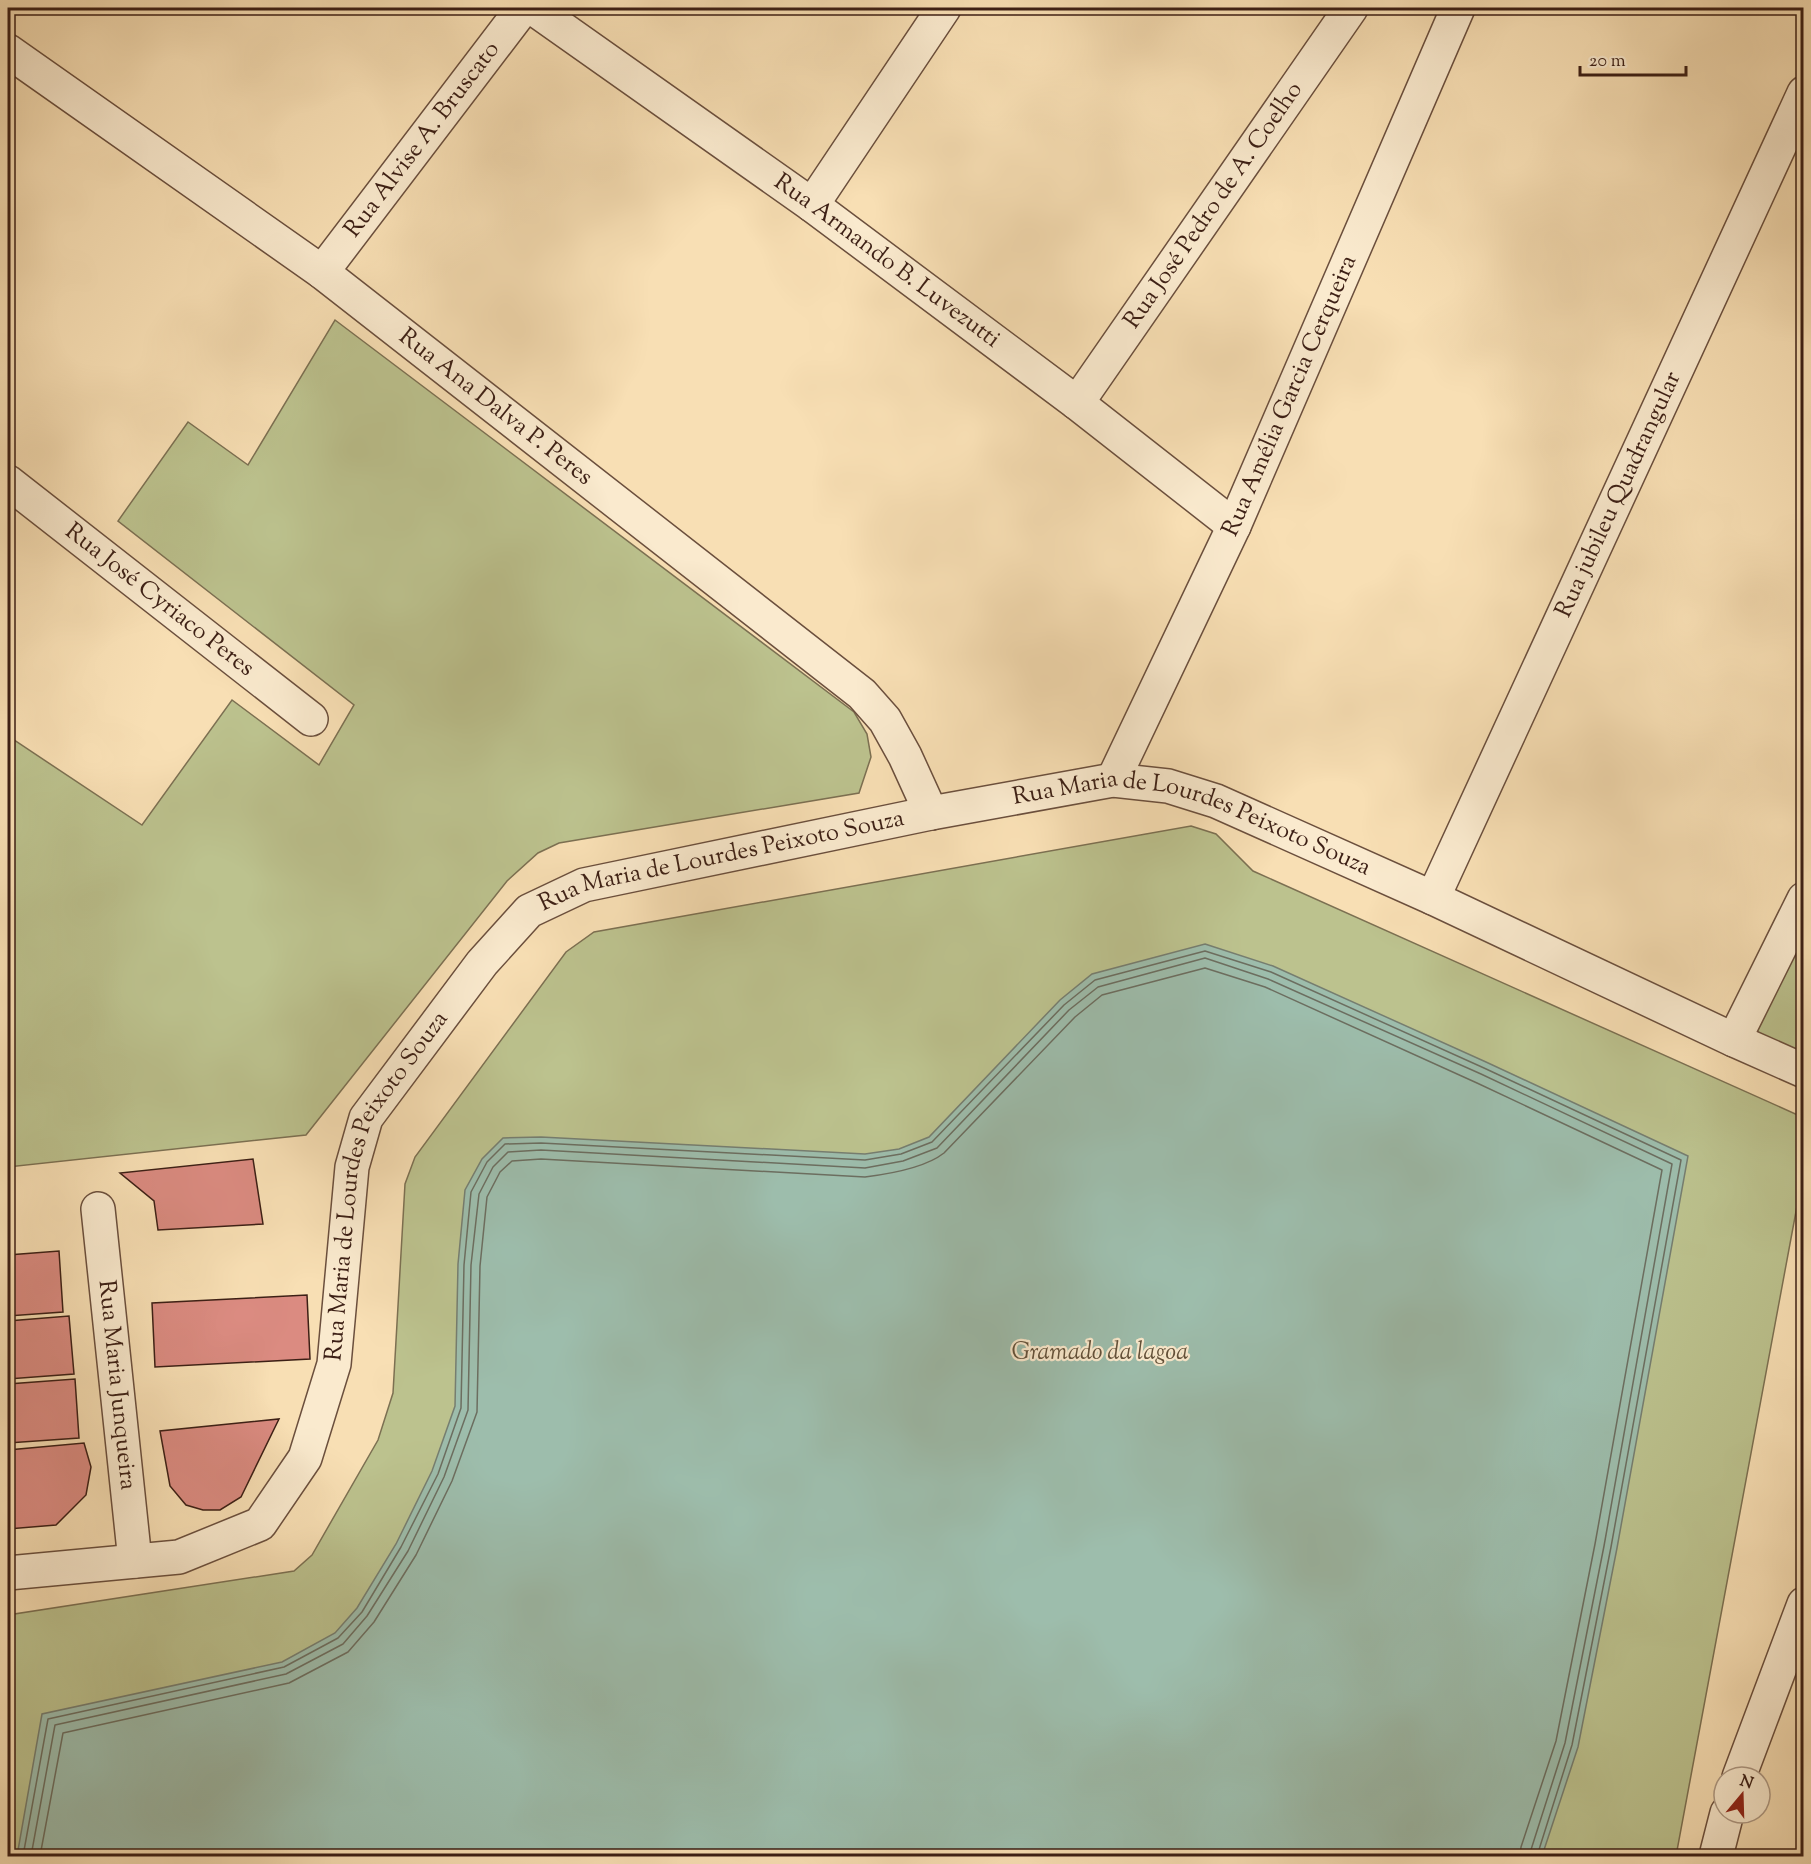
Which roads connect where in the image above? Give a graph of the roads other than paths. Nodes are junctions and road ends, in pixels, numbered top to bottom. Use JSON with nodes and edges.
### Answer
{"nodes":[{"id":1,"x":523,"y":8,"type":"edge"},
{"id":2,"x":533,"y":8,"type":"edge"},
{"id":3,"x":944,"y":8,"type":"edge"},
{"id":4,"x":1351,"y":8,"type":"edge"},
{"id":5,"x":1458,"y":8,"type":"edge"},
{"id":6,"x":8,"y":51,"type":"edge"},
{"id":7,"x":1803,"y":93,"type":"edge"},
{"id":8,"x":812,"y":204,"type":"junction"},
{"id":9,"x":322,"y":272,"type":"junction"},
{"id":10,"x":1077,"y":403,"type":"junction"},
{"id":11,"x":8,"y":482,"type":"edge"},
{"id":12,"x":1234,"y":526,"type":"junction"},
{"id":13,"x":311,"y":719,"type":"dead end"},
{"id":14,"x":1113,"y":780,"type":"junction"},
{"id":15,"x":932,"y":813,"type":"junction"},
{"id":16,"x":1433,"y":898,"type":"junction"},
{"id":17,"x":1803,"y":899,"type":"edge"},
{"id":18,"x":1734,"y":1040,"type":"junction"},
{"id":19,"x":1803,"y":1071,"type":"edge"},
{"id":20,"x":98,"y":1209,"type":"dead end"},
{"id":21,"x":135,"y":1561,"type":"junction"},
{"id":22,"x":8,"y":1573,"type":"edge"},
{"id":23,"x":1800,"y":1620,"type":"edge"},
{"id":24,"x":1744,"y":1765,"type":"edge"},
{"id":25,"x":1724,"y":1825,"type":"edge"},
{"id":26,"x":1716,"y":1857,"type":"edge"}],
"edges":[{"from":1,"to":9,"type":"street","name":"Rua Alvise A. Bruscato"},
{"from":2,"to":8,"type":"street","name":"Rua Armando B. Luvezutti"},
{"from":3,"to":8,"type":"street"},
{"from":4,"to":10,"type":"street","name":"Rua José Pedro de A. Coelho"},
{"from":5,"to":12,"type":"street","name":"Rua Amélia Garcia Cerqueira"},
{"from":6,"to":9,"type":"street","name":"Rua Ana Dalva P. Peres"},
{"from":7,"to":16,"type":"street","name":"Rua jubileu Quadrangular"},
{"from":8,"to":10,"type":"street","name":"Rua Armando B. Luvezutti"},
{"from":9,"to":15,"type":"street","name":"Rua Ana Dalva P. Peres"},
{"from":10,"to":12,"type":"street","name":"Rua Armando B. Luvezutti"},
{"from":11,"to":13,"type":"street","name":"Rua José Cyriaco Peres"},
{"from":12,"to":14,"type":"street","name":"Rua Amélia Garcia Cerqueira"},
{"from":14,"to":15,"type":"street","name":"Rua Maria de Lourdes Peixoto Souza"},
{"from":14,"to":16,"type":"street","name":"Rua Maria de Lourdes Peixoto Souza"},
{"from":15,"to":21,"type":"street","name":"Rua Maria de Lourdes Peixoto Souza"},
{"from":16,"to":18,"type":"street","name":"Rua Maria de Lourdes Peixoto Souza"},
{"from":17,"to":18,"type":"street"},
{"from":18,"to":19,"type":"street","name":"Rua Maria de Lourdes Peixoto Souza"},
{"from":20,"to":21,"type":"street","name":"Rua Maria Junqueira"},
{"from":21,"to":22,"type":"street","name":"Rua Maria de Lourdes Peixoto Souza"},
{"from":23,"to":24,"type":"street"},
{"from":25,"to":26,"type":"street"}]}
